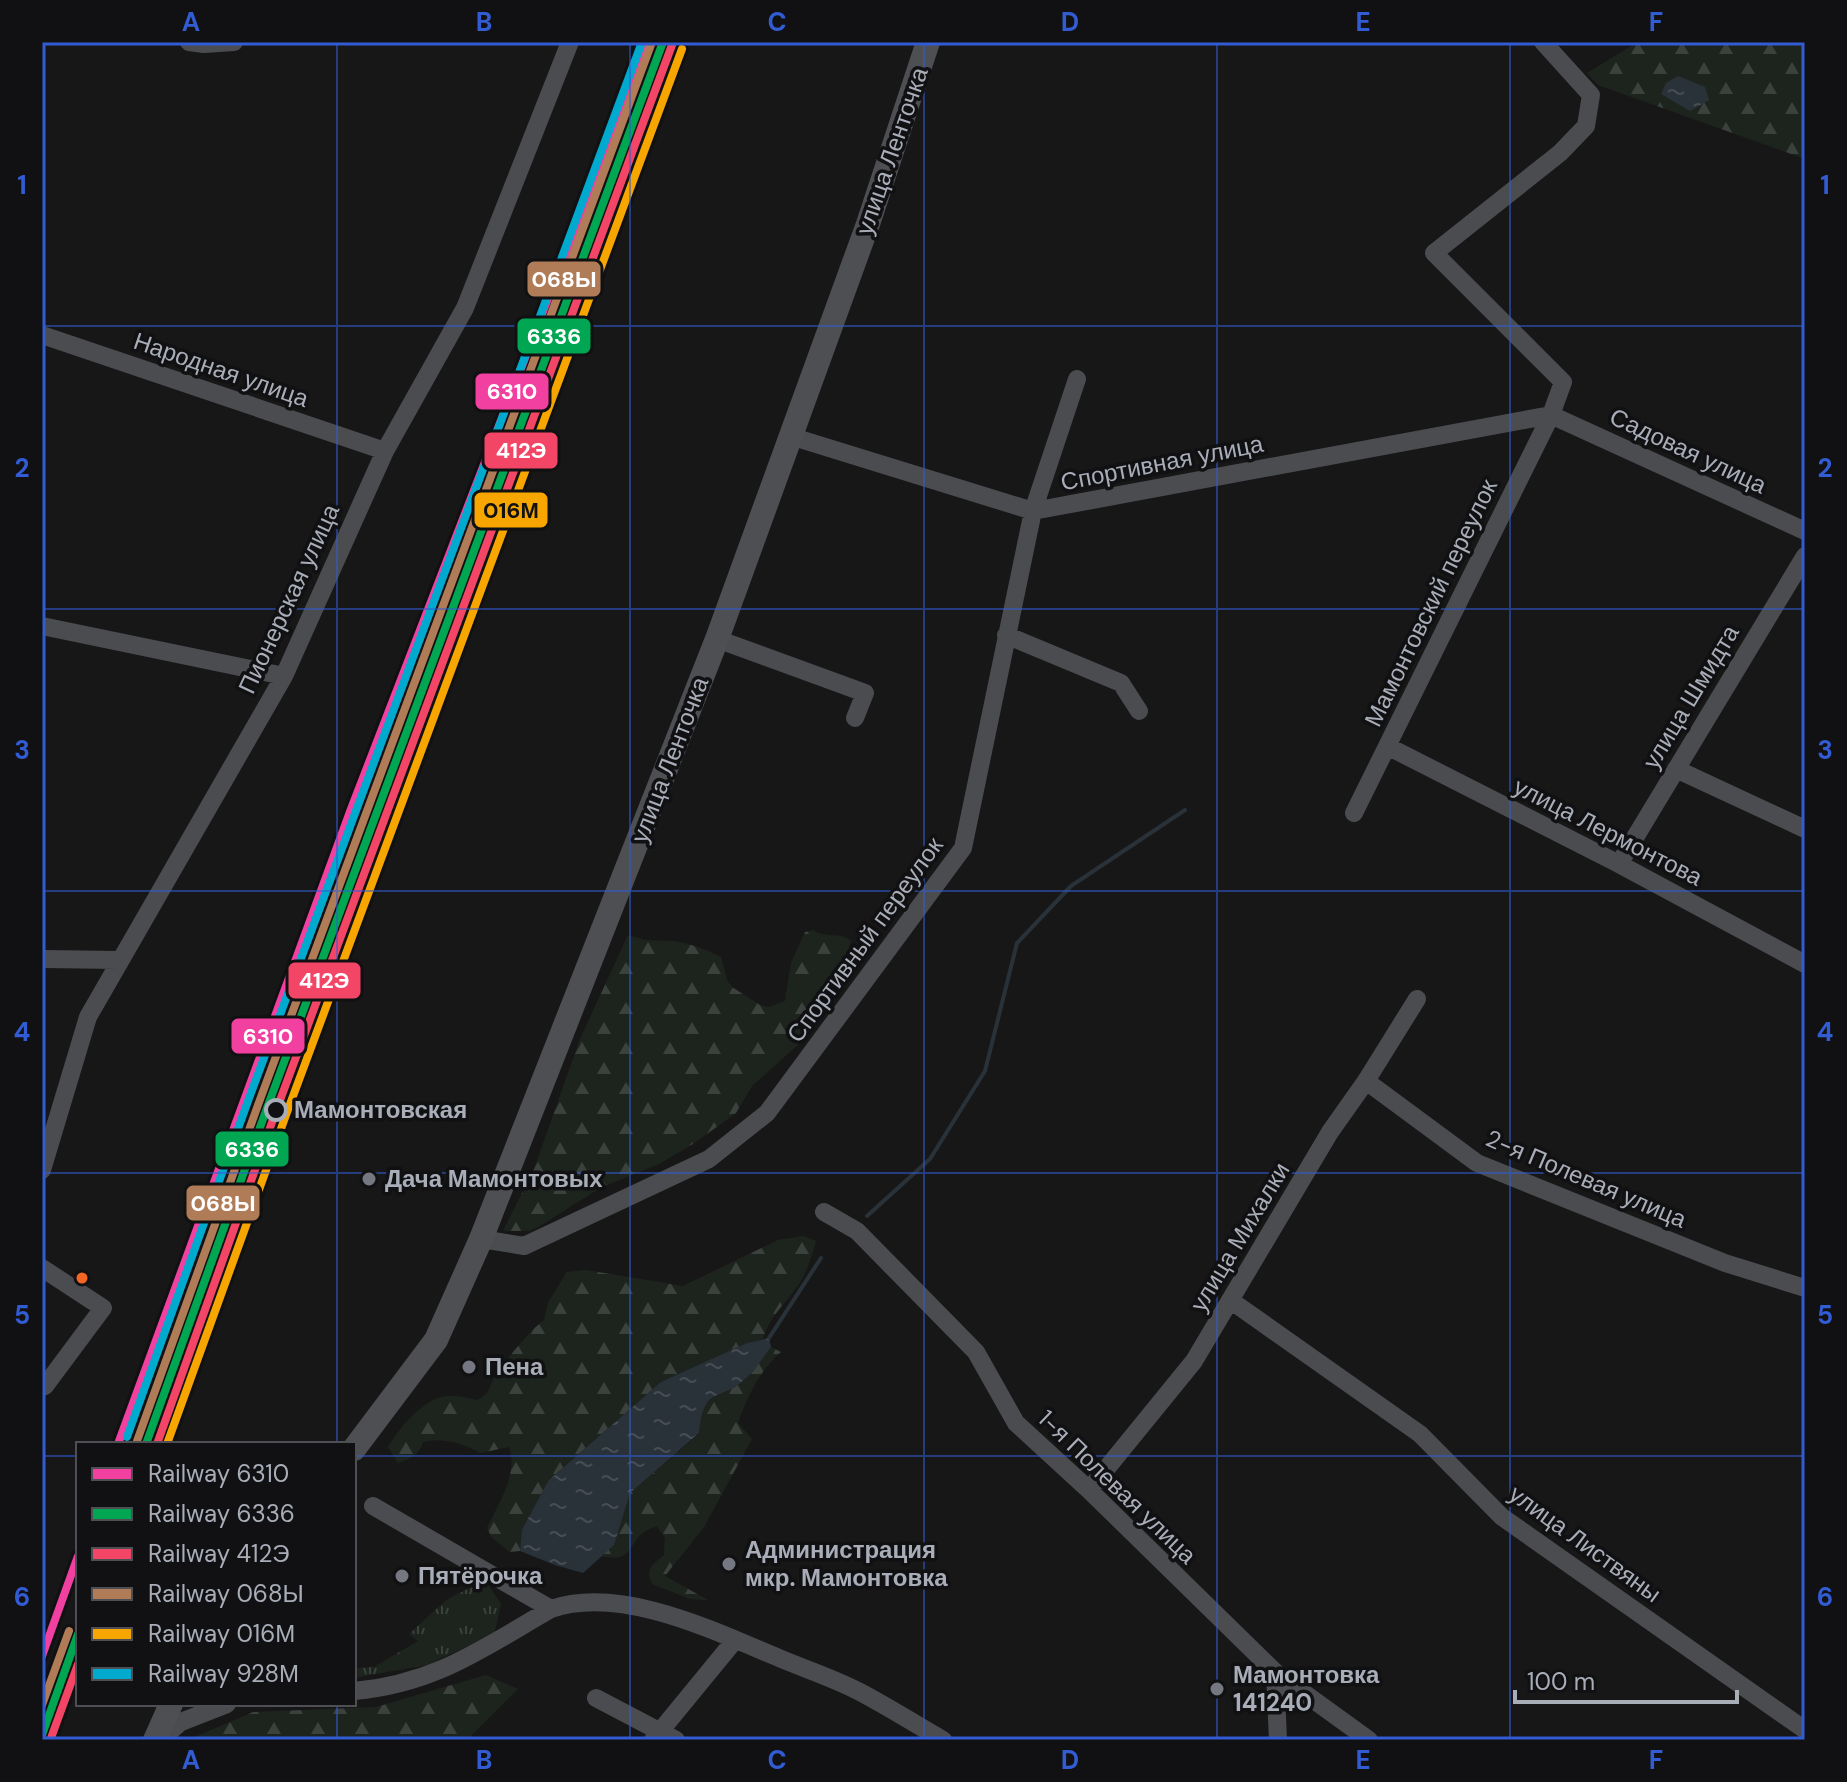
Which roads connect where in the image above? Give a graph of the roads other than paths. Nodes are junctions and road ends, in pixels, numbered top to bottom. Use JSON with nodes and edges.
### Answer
{"nodes":[{"id":1,"x":189,"y":42,"type":"edge"},
{"id":2,"x":234,"y":42,"type":"edge"},
{"id":3,"x":570,"y":42,"type":"edge"},
{"id":4,"x":928,"y":42,"type":"edge"},
{"id":5,"x":1543,"y":42,"type":"edge"},
{"id":6,"x":42,"y":335,"type":"edge"},
{"id":7,"x":1077,"y":379,"type":"dead end"},
{"id":8,"x":1551,"y":415,"type":"junction"},
{"id":9,"x":790,"y":436,"type":"junction"},
{"id":10,"x":385,"y":451,"type":"junction"},
{"id":11,"x":1033,"y":511,"type":"junction"},
{"id":12,"x":1805,"y":531,"type":"edge"},
{"id":13,"x":1805,"y":556,"type":"edge"},
{"id":14,"x":42,"y":626,"type":"edge"},
{"id":15,"x":1006,"y":635,"type":"junction"},
{"id":16,"x":717,"y":639,"type":"junction"},
{"id":17,"x":284,"y":676,"type":"junction"},
{"id":18,"x":1139,"y":711,"type":"dead end"},
{"id":19,"x":855,"y":718,"type":"dead end"},
{"id":20,"x":1387,"y":746,"type":"junction"},
{"id":21,"x":1676,"y":769,"type":"junction"},
{"id":22,"x":1354,"y":813,"type":"dead end"},
{"id":23,"x":1805,"y":829,"type":"edge"},
{"id":24,"x":1619,"y":864,"type":"junction"},
{"id":25,"x":42,"y":959,"type":"edge"},
{"id":26,"x":119,"y":960,"type":"junction"},
{"id":27,"x":1805,"y":964,"type":"edge"},
{"id":28,"x":1417,"y":999,"type":"dead end"},
{"id":29,"x":1366,"y":1081,"type":"junction"},
{"id":30,"x":42,"y":1170,"type":"edge"},
{"id":31,"x":824,"y":1212,"type":"dead end"},
{"id":32,"x":481,"y":1239,"type":"junction"},
{"id":33,"x":42,"y":1268,"type":"edge"},
{"id":34,"x":1805,"y":1288,"type":"edge"},
{"id":35,"x":1230,"y":1300,"type":"junction"},
{"id":36,"x":42,"y":1387,"type":"edge"},
{"id":37,"x":356,"y":1446,"type":"edge"},
{"id":38,"x":1089,"y":1490,"type":"junction"},
{"id":39,"x":373,"y":1506,"type":"dead end"},
{"id":40,"x":551,"y":1609,"type":"junction"},
{"id":41,"x":735,"y":1640,"type":"junction"},
{"id":42,"x":1275,"y":1672,"type":"junction"},
{"id":43,"x":356,"y":1691,"type":"edge"},
{"id":44,"x":596,"y":1698,"type":"dead end"},
{"id":45,"x":170,"y":1706,"type":"edge"},
{"id":46,"x":219,"y":1706,"type":"edge"},
{"id":47,"x":1805,"y":1730,"type":"edge"},
{"id":48,"x":655,"y":1736,"type":"edge"},
{"id":49,"x":157,"y":1740,"type":"edge"},
{"id":50,"x":676,"y":1740,"type":"edge"},
{"id":51,"x":943,"y":1740,"type":"edge"},
{"id":52,"x":1278,"y":1740,"type":"edge"},
{"id":53,"x":1369,"y":1740,"type":"edge"}],
"edges":[{"from":1,"to":2,"type":"street"},
{"from":3,"to":10,"type":"street","name":"Пионерская улица"},
{"from":4,"to":9,"type":"main road","name":"улица Ленточка"},
{"from":5,"to":8,"type":"street","name":"Мамонтовский переулок"},
{"from":6,"to":10,"type":"street","name":"Народная улица"},
{"from":7,"to":11,"type":"street","name":"Спортивный переулок"},
{"from":8,"to":11,"type":"street","name":"Спортивная улица"},
{"from":8,"to":12,"type":"street","name":"Садовая улица"},
{"from":8,"to":20,"type":"street","name":"Мамонтовский переулок"},
{"from":9,"to":11,"type":"street","name":"Спортивная улица"},
{"from":9,"to":16,"type":"main road","name":"улица Ленточка"},
{"from":10,"to":17,"type":"street","name":"Пионерская улица"},
{"from":11,"to":15,"type":"street","name":"Спортивный переулок"},
{"from":13,"to":21,"type":"street","name":"улица Шмидта"},
{"from":14,"to":17,"type":"street"},
{"from":15,"to":18,"type":"street"},
{"from":15,"to":32,"type":"street","name":"Спортивный переулок"},
{"from":16,"to":19,"type":"street"},
{"from":16,"to":32,"type":"main road","name":"улица Ленточка"},
{"from":17,"to":26,"type":"street","name":"Пионерская улица"},
{"from":20,"to":22,"type":"street","name":"Мамонтовский переулок"},
{"from":20,"to":24,"type":"street","name":"улица Лермонтова"},
{"from":21,"to":23,"type":"street"},
{"from":21,"to":24,"type":"street","name":"улица Шмидта"},
{"from":24,"to":27,"type":"street","name":"улица Лермонтова"},
{"from":25,"to":26,"type":"street"},
{"from":26,"to":30,"type":"street","name":"Пионерская улица"},
{"from":28,"to":29,"type":"street","name":"улица Михалки"},
{"from":29,"to":34,"type":"street","name":"2-я Полевая улица"},
{"from":29,"to":35,"type":"street","name":"улица Михалки"},
{"from":31,"to":38,"type":"street","name":"1-я Полевая улица"},
{"from":32,"to":37,"type":"main road","name":"улица Ленточка"},
{"from":33,"to":36,"type":"street"},
{"from":35,"to":38,"type":"street","name":"улица Михалки"},
{"from":35,"to":47,"type":"street","name":"улица Листвяны"},
{"from":38,"to":42,"type":"street","name":"1-я Полевая улица"},
{"from":39,"to":40,"type":"street"},
{"from":40,"to":41,"type":"street"},
{"from":40,"to":43,"type":"street"},
{"from":41,"to":48,"type":"street"},
{"from":41,"to":51,"type":"street"},
{"from":42,"to":52,"type":"street"},
{"from":42,"to":53,"type":"street","name":"1-я Полевая улица"},
{"from":44,"to":48,"type":"street"},
{"from":45,"to":49,"type":"main road"},
{"from":46,"to":49,"type":"street"},
{"from":48,"to":50,"type":"street"}]}
